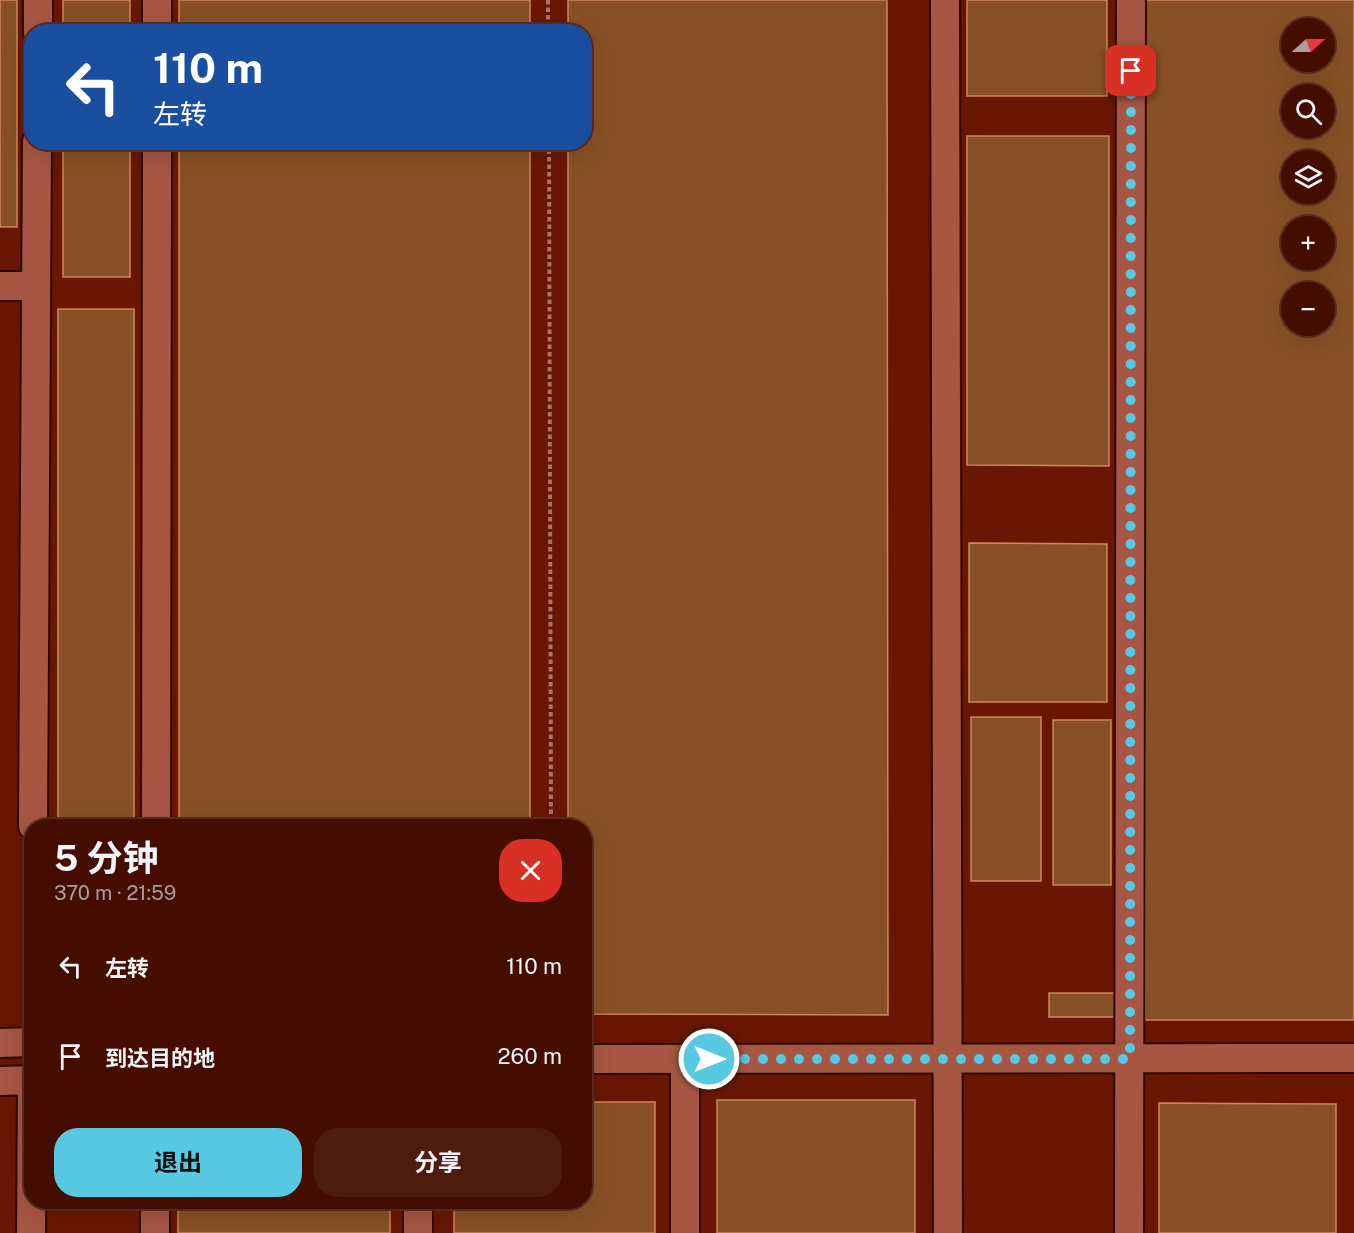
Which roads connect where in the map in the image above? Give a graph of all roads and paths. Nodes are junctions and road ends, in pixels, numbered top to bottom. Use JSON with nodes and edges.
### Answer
{"nodes":[{"id":1,"x":38,"y":0,"type":"edge"},
{"id":2,"x":157,"y":0,"type":"edge"},
{"id":3,"x":548,"y":0,"type":"edge"},
{"id":4,"x":945,"y":0,"type":"edge"},
{"id":5,"x":1131,"y":0,"type":"edge"},
{"id":6,"x":38,"y":24,"type":"edge"},
{"id":7,"x":157,"y":24,"type":"edge"},
{"id":8,"x":548,"y":24,"type":"edge"},
{"id":9,"x":37,"y":150,"type":"edge"},
{"id":10,"x":157,"y":150,"type":"edge"},
{"id":11,"x":549,"y":150,"type":"edge"},
{"id":12,"x":0,"y":286,"type":"edge"},
{"id":13,"x":36,"y":286,"type":"junction"},
{"id":14,"x":33,"y":819,"type":"edge"},
{"id":15,"x":156,"y":819,"type":"edge"},
{"id":16,"x":550,"y":819,"type":"edge"},
{"id":17,"x":24,"y":1042,"type":"edge"},
{"id":18,"x":0,"y":1043,"type":"edge"},
{"id":19,"x":1354,"y":1058,"type":"edge"},
{"id":20,"x":592,"y":1059,"type":"edge"},
{"id":21,"x":685,"y":1059,"type":"junction"},
{"id":22,"x":948,"y":1059,"type":"junction"},
{"id":23,"x":1130,"y":1059,"type":"junction"},
{"id":24,"x":24,"y":1080,"type":"edge"},
{"id":25,"x":0,"y":1081,"type":"edge"},
{"id":26,"x":31,"y":1209,"type":"edge"},
{"id":27,"x":155,"y":1209,"type":"edge"},
{"id":28,"x":418,"y":1209,"type":"edge"},
{"id":29,"x":31,"y":1233,"type":"edge"},
{"id":30,"x":155,"y":1233,"type":"edge"},
{"id":31,"x":418,"y":1233,"type":"edge"},
{"id":32,"x":685,"y":1233,"type":"edge"},
{"id":33,"x":948,"y":1233,"type":"edge"},
{"id":34,"x":1129,"y":1233,"type":"edge"}],
"edges":[{"from":1,"to":6,"type":"lane"},
{"from":2,"to":7,"type":"lane"},
{"from":3,"to":8,"type":"path"},
{"from":4,"to":22,"type":"lane"},
{"from":5,"to":23,"type":"lane"},
{"from":9,"to":13,"type":"lane"},
{"from":10,"to":15,"type":"lane"},
{"from":11,"to":16,"type":"path"},
{"from":12,"to":13,"type":"lane"},
{"from":13,"to":14,"type":"lane"},
{"from":17,"to":18,"type":"lane"},
{"from":19,"to":23,"type":"lane"},
{"from":20,"to":21,"type":"lane"},
{"from":21,"to":22,"type":"lane"},
{"from":21,"to":32,"type":"lane"},
{"from":22,"to":23,"type":"lane"},
{"from":22,"to":33,"type":"lane"},
{"from":23,"to":34,"type":"lane"},
{"from":24,"to":25,"type":"lane"},
{"from":26,"to":29,"type":"lane"},
{"from":27,"to":30,"type":"lane"},
{"from":28,"to":31,"type":"lane"}]}
